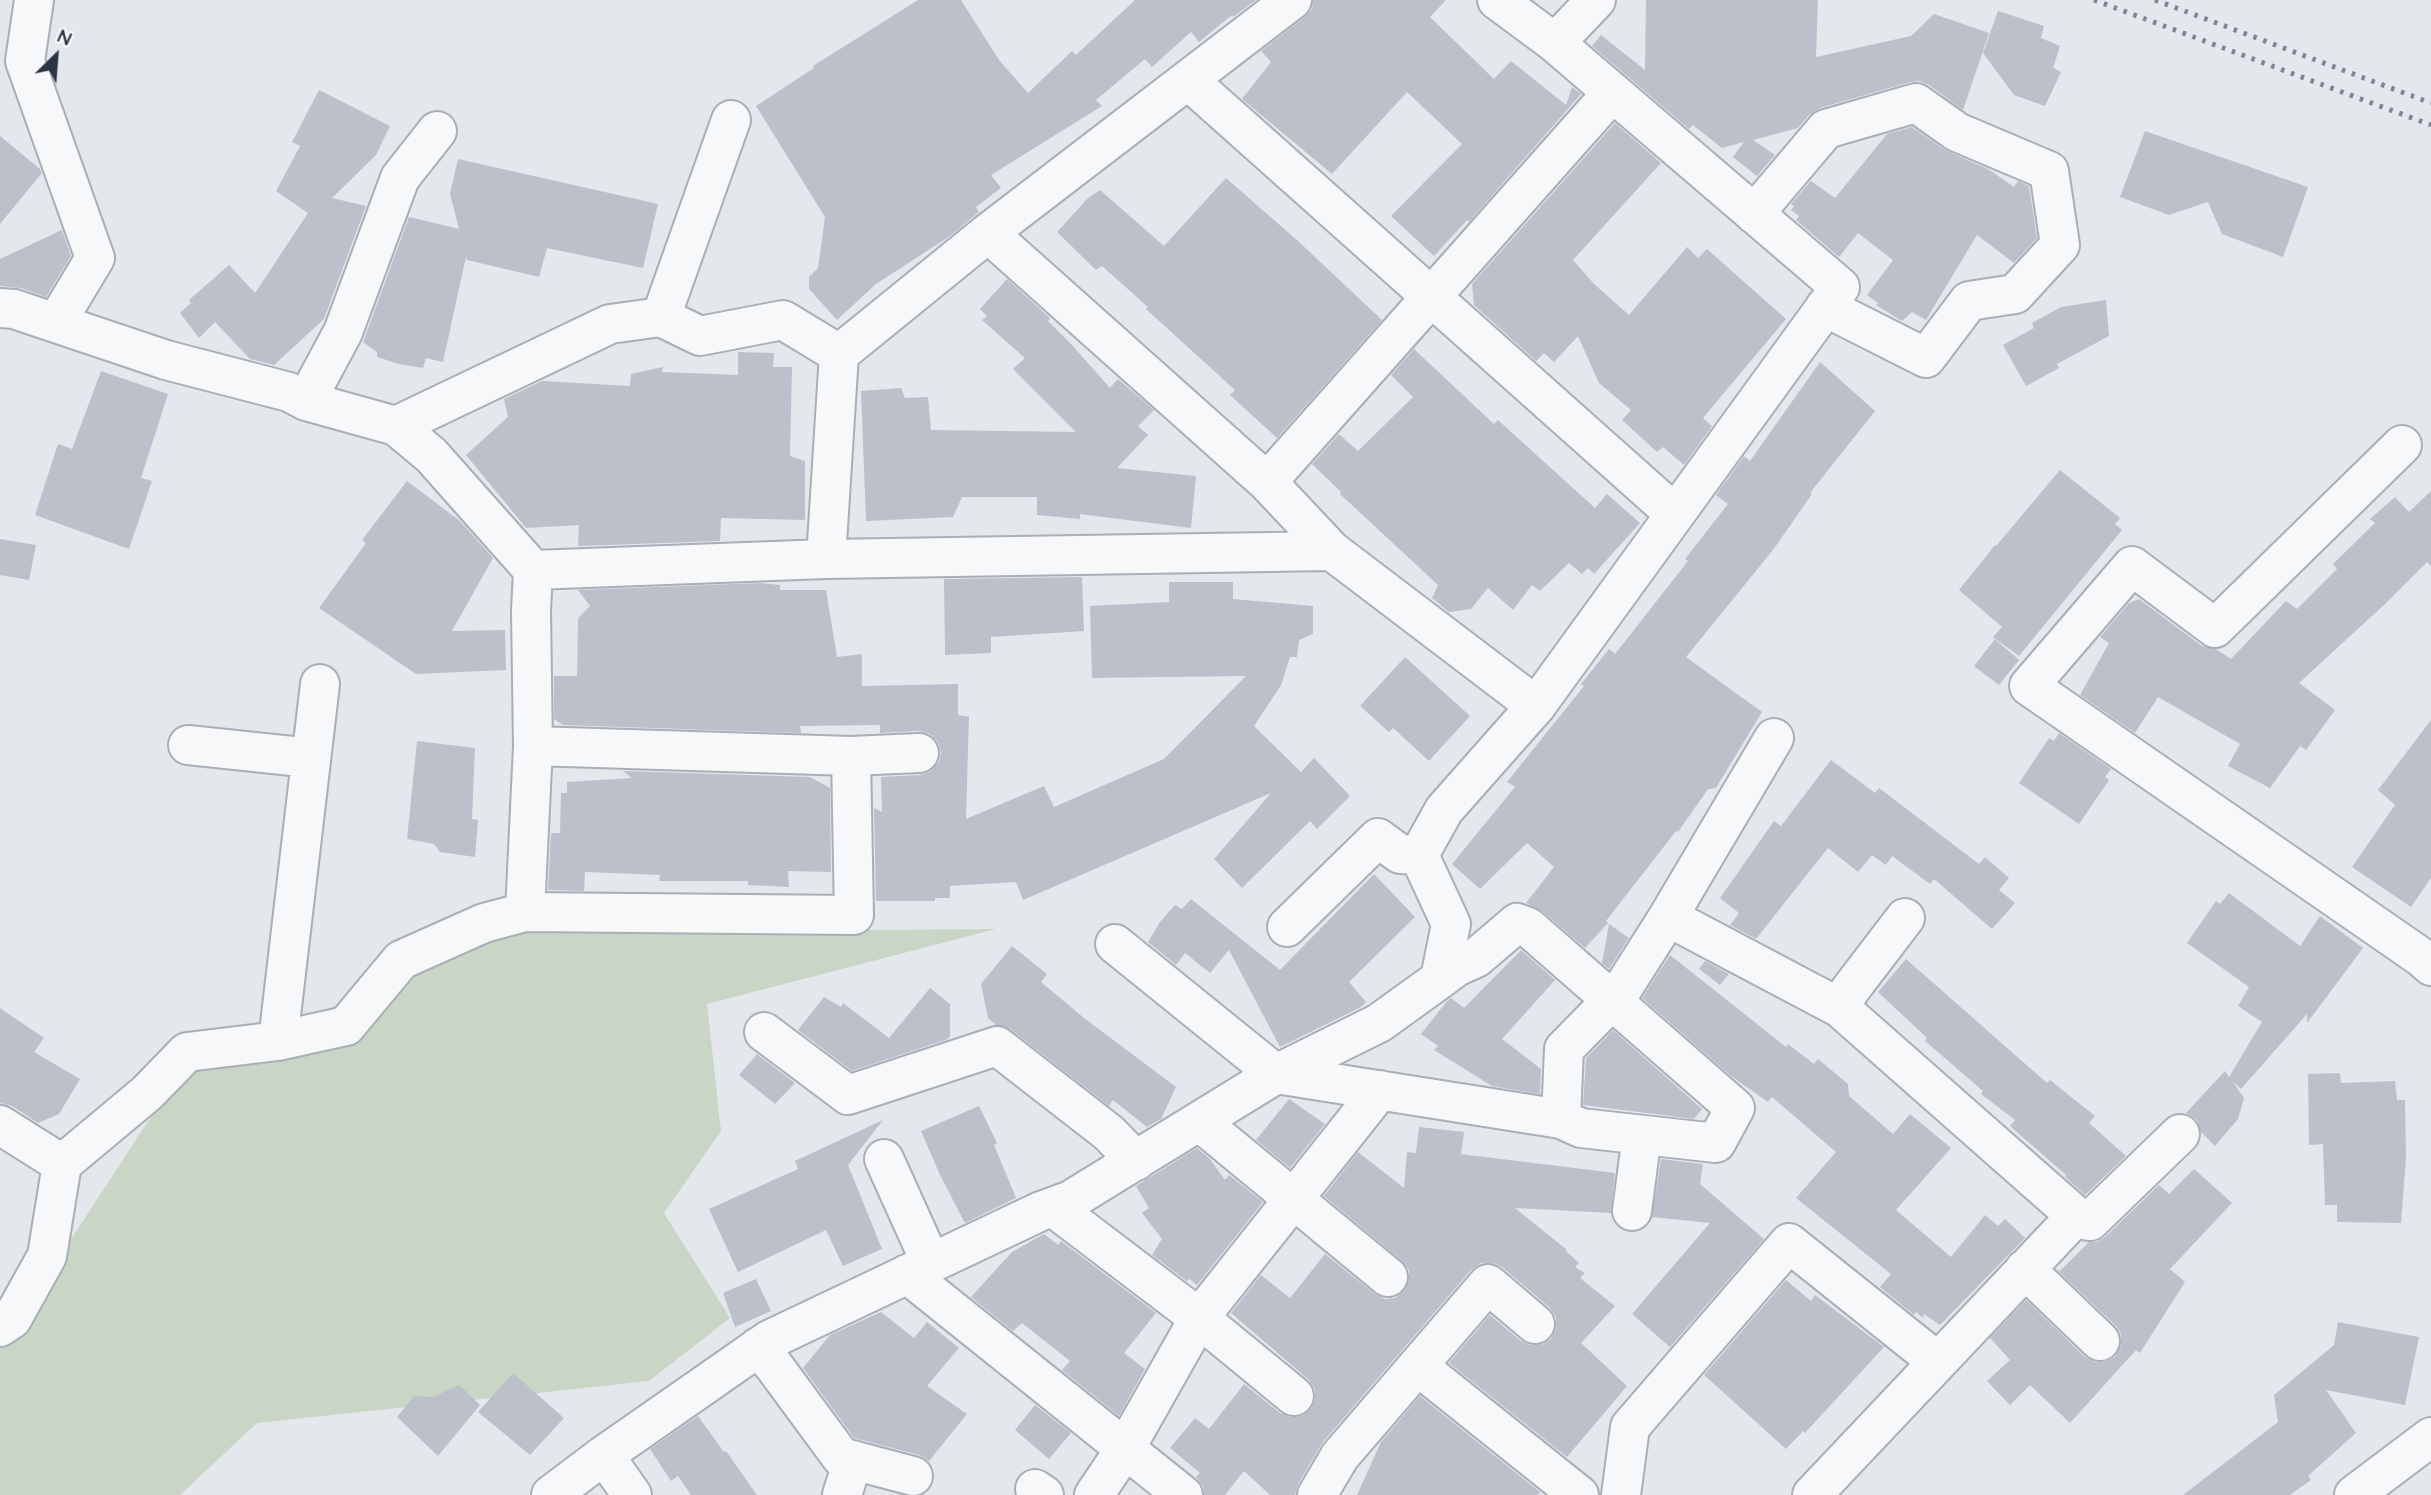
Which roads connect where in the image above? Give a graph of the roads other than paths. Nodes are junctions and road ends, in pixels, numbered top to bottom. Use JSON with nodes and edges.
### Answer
{"nodes":[{"id":1,"x":34,"y":0,"type":"edge"},
{"id":2,"x":1292,"y":0,"type":"edge"},
{"id":3,"x":1497,"y":0,"type":"edge"},
{"id":4,"x":1596,"y":0,"type":"edge"},
{"id":5,"x":1555,"y":43,"type":"junction"},
{"id":6,"x":1188,"y":80,"type":"junction"},
{"id":7,"x":1612,"y":93,"type":"junction"},
{"id":8,"x":731,"y":120,"type":"dead end"},
{"id":9,"x":436,"y":131,"type":"dead end"},
{"id":10,"x":1754,"y":214,"type":"junction"},
{"id":11,"x":988,"y":233,"type":"junction"},
{"id":12,"x":1430,"y":296,"type":"junction"},
{"id":13,"x":1825,"y":307,"type":"junction"},
{"id":14,"x":0,"y":308,"type":"edge"},
{"id":15,"x":661,"y":317,"type":"junction"},
{"id":16,"x":56,"y":323,"type":"junction"},
{"id":17,"x":839,"y":354,"type":"junction"},
{"id":18,"x":306,"y":401,"type":"junction"},
{"id":19,"x":396,"y":426,"type":"junction"},
{"id":20,"x":2402,"y":445,"type":"dead end"},
{"id":21,"x":1267,"y":482,"type":"junction"},
{"id":22,"x":1675,"y":514,"type":"junction"},
{"id":23,"x":1332,"y":551,"type":"junction"},
{"id":24,"x":826,"y":559,"type":"junction"},
{"id":25,"x":533,"y":570,"type":"junction"},
{"id":26,"x":320,"y":684,"type":"dead end"},
{"id":27,"x":1536,"y":706,"type":"junction"},
{"id":28,"x":1774,"y":738,"type":"dead end"},
{"id":29,"x":188,"y":745,"type":"dead end"},
{"id":30,"x":533,"y":746,"type":"junction"},
{"id":31,"x":919,"y":753,"type":"dead end"},
{"id":32,"x":851,"y":756,"type":"junction"},
{"id":33,"x":311,"y":758,"type":"junction"},
{"id":34,"x":1419,"y":855,"type":"junction"},
{"id":35,"x":525,"y":912,"type":"junction"},
{"id":36,"x":1668,"y":917,"type":"junction"},
{"id":37,"x":1905,"y":919,"type":"dead end"},
{"id":38,"x":1287,"y":927,"type":"dead end"},
{"id":39,"x":1115,"y":944,"type":"dead end"},
{"id":40,"x":2431,"y":966,"type":"edge"},
{"id":41,"x":1440,"y":979,"type":"junction"},
{"id":42,"x":1612,"y":1000,"type":"junction"},
{"id":43,"x":1840,"y":1008,"type":"junction"},
{"id":44,"x":764,"y":1032,"type":"dead end"},
{"id":45,"x":278,"y":1041,"type":"junction"},
{"id":46,"x":1276,"y":1074,"type":"junction"},
{"id":47,"x":1380,"y":1090,"type":"junction"},
{"id":48,"x":1561,"y":1119,"type":"junction"},
{"id":49,"x":1200,"y":1122,"type":"junction"},
{"id":50,"x":0,"y":1125,"type":"edge"},
{"id":51,"x":2180,"y":1134,"type":"dead end"},
{"id":52,"x":1642,"y":1135,"type":"junction"},
{"id":53,"x":884,"y":1159,"type":"dead end"},
{"id":54,"x":1136,"y":1161,"type":"junction"},
{"id":55,"x":62,"y":1164,"type":"junction"},
{"id":56,"x":1294,"y":1201,"type":"junction"},
{"id":57,"x":1053,"y":1207,"type":"junction"},
{"id":58,"x":1632,"y":1212,"type":"dead end"},
{"id":59,"x":2074,"y":1218,"type":"junction"},
{"id":60,"x":919,"y":1269,"type":"junction"},
{"id":61,"x":2025,"y":1269,"type":"junction"},
{"id":62,"x":1388,"y":1276,"type":"dead end"},
{"id":63,"x":1199,"y":1318,"type":"junction"},
{"id":64,"x":1535,"y":1324,"type":"dead end"},
{"id":65,"x":0,"y":1327,"type":"edge"},
{"id":66,"x":2100,"y":1341,"type":"dead end"},
{"id":67,"x":758,"y":1347,"type":"junction"},
{"id":68,"x":1938,"y":1362,"type":"junction"},
{"id":69,"x":1419,"y":1367,"type":"junction"},
{"id":70,"x":1294,"y":1396,"type":"dead end"},
{"id":71,"x":2431,"y":1437,"type":"edge"},
{"id":72,"x":1125,"y":1449,"type":"junction"},
{"id":73,"x":604,"y":1455,"type":"junction"},
{"id":74,"x":913,"y":1476,"type":"dead end"},
{"id":75,"x":847,"y":1477,"type":"edge"},
{"id":76,"x":551,"y":1495,"type":"edge"},
{"id":77,"x":632,"y":1495,"type":"edge"},
{"id":78,"x":1094,"y":1495,"type":"edge"},
{"id":79,"x":1182,"y":1495,"type":"edge"},
{"id":80,"x":1317,"y":1495,"type":"edge"},
{"id":81,"x":1579,"y":1495,"type":"edge"},
{"id":82,"x":1621,"y":1495,"type":"edge"},
{"id":83,"x":1812,"y":1495,"type":"edge"},
{"id":84,"x":2354,"y":1495,"type":"edge"}],
"edges":[{"from":1,"to":16,"type":"street"},
{"from":2,"to":6,"type":"street"},
{"from":3,"to":5,"type":"street"},
{"from":4,"to":5,"type":"street"},
{"from":5,"to":7,"type":"street"},
{"from":6,"to":11,"type":"street"},
{"from":6,"to":12,"type":"street"},
{"from":7,"to":10,"type":"street"},
{"from":7,"to":12,"type":"street"},
{"from":8,"to":15,"type":"street"},
{"from":9,"to":18,"type":"street"},
{"from":10,"to":13,"type":"street"},
{"from":10,"to":13,"type":"street"},
{"from":11,"to":17,"type":"street"},
{"from":11,"to":21,"type":"street"},
{"from":12,"to":21,"type":"street"},
{"from":12,"to":22,"type":"street"},
{"from":13,"to":22,"type":"street"},
{"from":14,"to":16,"type":"street"},
{"from":15,"to":17,"type":"street"},
{"from":15,"to":19,"type":"street"},
{"from":16,"to":18,"type":"street"},
{"from":17,"to":24,"type":"street"},
{"from":18,"to":19,"type":"street"},
{"from":19,"to":25,"type":"street"},
{"from":20,"to":40,"type":"street"},
{"from":21,"to":23,"type":"street"},
{"from":22,"to":27,"type":"street"},
{"from":23,"to":24,"type":"street"},
{"from":23,"to":27,"type":"street"},
{"from":24,"to":25,"type":"street"},
{"from":25,"to":30,"type":"street"},
{"from":26,"to":33,"type":"street"},
{"from":27,"to":34,"type":"street"},
{"from":28,"to":36,"type":"street"},
{"from":29,"to":33,"type":"street"},
{"from":30,"to":32,"type":"street"},
{"from":30,"to":35,"type":"street"},
{"from":31,"to":32,"type":"street"},
{"from":32,"to":35,"type":"street"},
{"from":33,"to":45,"type":"street"},
{"from":34,"to":38,"type":"street"},
{"from":34,"to":41,"type":"street"},
{"from":35,"to":45,"type":"street"},
{"from":36,"to":42,"type":"street"},
{"from":36,"to":43,"type":"street"},
{"from":37,"to":43,"type":"street"},
{"from":39,"to":46,"type":"street"},
{"from":41,"to":42,"type":"street"},
{"from":41,"to":46,"type":"street"},
{"from":42,"to":48,"type":"street"},
{"from":42,"to":52,"type":"street"},
{"from":43,"to":59,"type":"street"},
{"from":44,"to":54,"type":"street"},
{"from":45,"to":55,"type":"street"},
{"from":46,"to":47,"type":"street"},
{"from":46,"to":49,"type":"street"},
{"from":47,"to":48,"type":"street"},
{"from":47,"to":56,"type":"street"},
{"from":48,"to":52,"type":"street"},
{"from":49,"to":54,"type":"street"},
{"from":49,"to":56,"type":"street"},
{"from":50,"to":55,"type":"street"},
{"from":51,"to":59,"type":"street"},
{"from":52,"to":58,"type":"street"},
{"from":53,"to":60,"type":"street"},
{"from":54,"to":57,"type":"street"},
{"from":55,"to":65,"type":"street"},
{"from":56,"to":62,"type":"street"},
{"from":56,"to":63,"type":"street"},
{"from":57,"to":60,"type":"street"},
{"from":57,"to":63,"type":"street"},
{"from":59,"to":61,"type":"street"},
{"from":60,"to":67,"type":"street"},
{"from":60,"to":72,"type":"street"},
{"from":61,"to":66,"type":"street"},
{"from":61,"to":68,"type":"street"},
{"from":63,"to":70,"type":"street"},
{"from":63,"to":72,"type":"street"},
{"from":64,"to":69,"type":"street"},
{"from":67,"to":73,"type":"street"},
{"from":67,"to":75,"type":"street"},
{"from":68,"to":82,"type":"street"},
{"from":68,"to":83,"type":"street"},
{"from":69,"to":80,"type":"street"},
{"from":69,"to":81,"type":"street"},
{"from":71,"to":84,"type":"street"},
{"from":72,"to":78,"type":"street"},
{"from":72,"to":79,"type":"street"},
{"from":73,"to":76,"type":"street"},
{"from":73,"to":77,"type":"street"},
{"from":74,"to":75,"type":"street"}]}
